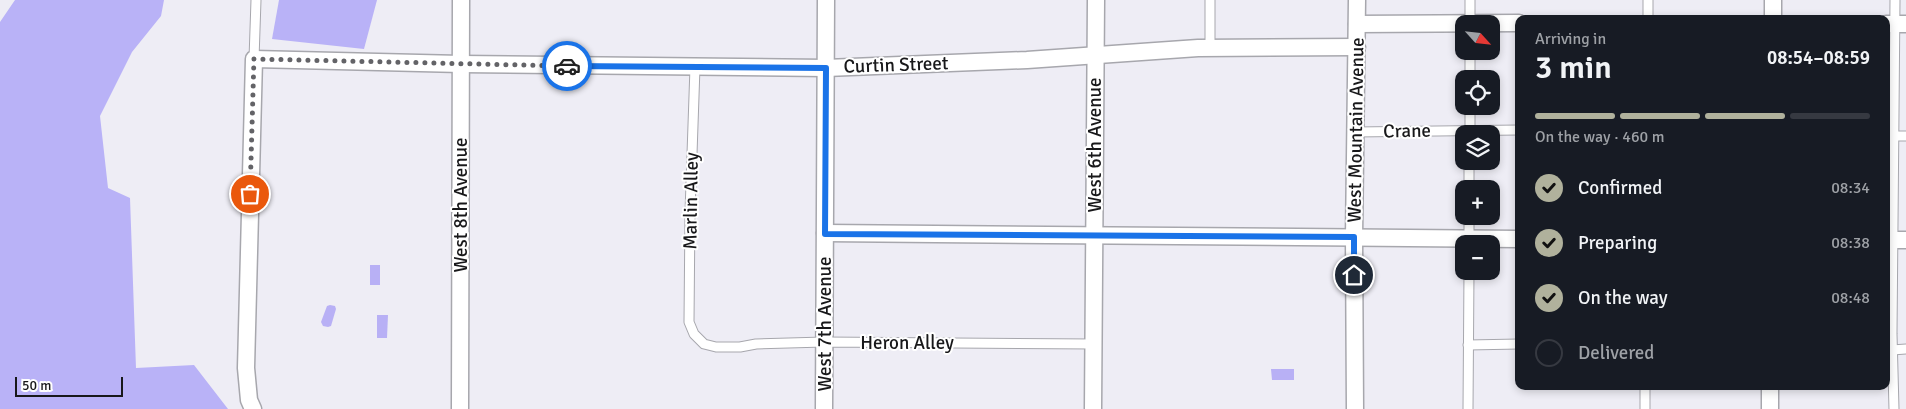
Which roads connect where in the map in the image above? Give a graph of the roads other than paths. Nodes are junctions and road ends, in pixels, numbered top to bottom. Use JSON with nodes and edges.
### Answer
{"nodes":[{"id":1,"x":256,"y":0,"type":"edge"},
{"id":2,"x":461,"y":0,"type":"edge"},
{"id":3,"x":826,"y":0,"type":"edge"},
{"id":4,"x":1096,"y":0,"type":"edge"},
{"id":5,"x":1210,"y":0,"type":"edge"},
{"id":6,"x":1357,"y":0,"type":"edge"},
{"id":7,"x":1470,"y":0,"type":"edge"},
{"id":8,"x":1648,"y":0,"type":"edge"},
{"id":9,"x":1773,"y":0,"type":"edge"},
{"id":10,"x":1895,"y":0,"type":"edge"},
{"id":11,"x":1470,"y":15,"type":"edge"},
{"id":12,"x":1648,"y":15,"type":"edge"},
{"id":13,"x":1773,"y":15,"type":"edge"},
{"id":14,"x":1455,"y":23,"type":"edge"},
{"id":15,"x":1500,"y":23,"type":"edge"},
{"id":16,"x":1515,"y":23,"type":"edge"},
{"id":17,"x":1357,"y":24,"type":"junction"},
{"id":18,"x":1896,"y":24,"type":"edge"},
{"id":19,"x":1357,"y":47,"type":"junction"},
{"id":20,"x":1210,"y":49,"type":"junction"},
{"id":21,"x":1096,"y":54,"type":"junction"},
{"id":22,"x":254,"y":59,"type":"junction"},
{"id":23,"x":462,"y":64,"type":"junction"},
{"id":24,"x":695,"y":67,"type":"junction"},
{"id":25,"x":826,"y":68,"type":"junction"},
{"id":26,"x":1515,"y":130,"type":"edge"},
{"id":27,"x":1500,"y":131,"type":"edge"},
{"id":28,"x":1355,"y":132,"type":"junction"},
{"id":29,"x":1455,"y":132,"type":"edge"},
{"id":30,"x":1893,"y":136,"type":"junction"},
{"id":31,"x":1906,"y":136,"type":"edge"},
{"id":32,"x":825,"y":234,"type":"junction"},
{"id":33,"x":1094,"y":235,"type":"junction"},
{"id":34,"x":1354,"y":237,"type":"junction"},
{"id":35,"x":1515,"y":239,"type":"edge"},
{"id":36,"x":1500,"y":240,"type":"edge"},
{"id":37,"x":1895,"y":240,"type":"edge"},
{"id":38,"x":1455,"y":241,"type":"edge"},
{"id":39,"x":1469,"y":280,"type":"edge"},
{"id":40,"x":694,"y":334,"type":"joint"},
{"id":41,"x":824,"y":342,"type":"junction"},
{"id":42,"x":1094,"y":344,"type":"junction"},
{"id":43,"x":1515,"y":344,"type":"edge"},
{"id":44,"x":1468,"y":345,"type":"junction"},
{"id":45,"x":1906,"y":349,"type":"edge"},
{"id":46,"x":1892,"y":350,"type":"junction"},
{"id":47,"x":1645,"y":390,"type":"edge"},
{"id":48,"x":1770,"y":390,"type":"edge"},
{"id":49,"x":252,"y":409,"type":"edge"},
{"id":50,"x":460,"y":409,"type":"edge"},
{"id":51,"x":824,"y":409,"type":"edge"},
{"id":52,"x":1093,"y":409,"type":"edge"},
{"id":53,"x":1355,"y":409,"type":"edge"},
{"id":54,"x":1468,"y":409,"type":"edge"},
{"id":55,"x":1645,"y":409,"type":"edge"},
{"id":56,"x":1770,"y":409,"type":"edge"},
{"id":57,"x":1894,"y":409,"type":"edge"}],
"edges":[{"from":1,"to":22,"type":"lane"},
{"from":2,"to":23,"type":"street","name":"West 8th Avenue"},
{"from":3,"to":25,"type":"street","name":"West 7th Avenue"},
{"from":4,"to":21,"type":"street","name":"West 6th Avenue"},
{"from":5,"to":20,"type":"lane"},
{"from":6,"to":17,"type":"street","name":"West Mountain Avenue"},
{"from":7,"to":11,"type":"lane"},
{"from":8,"to":12,"type":"lane"},
{"from":9,"to":13,"type":"street"},
{"from":10,"to":18,"type":"lane"},
{"from":14,"to":17,"type":"street"},
{"from":15,"to":16,"type":"street"},
{"from":17,"to":19,"type":"street","name":"West Mountain Avenue"},
{"from":18,"to":30,"type":"lane"},
{"from":19,"to":20,"type":"street","name":"Curtin Street"},
{"from":19,"to":28,"type":"street","name":"West Mountain Avenue"},
{"from":20,"to":21,"type":"street","name":"Curtin Street"},
{"from":21,"to":25,"type":"street","name":"Curtin Street"},
{"from":21,"to":33,"type":"street","name":"West 6th Avenue"},
{"from":22,"to":23,"type":"street","name":"Curtin Street"},
{"from":22,"to":49,"type":"street"},
{"from":23,"to":24,"type":"street","name":"Curtin Street"},
{"from":23,"to":50,"type":"street","name":"West 8th Avenue"},
{"from":24,"to":25,"type":"street","name":"Curtin Street"},
{"from":24,"to":40,"type":"lane","name":"Marlin Alley"},
{"from":25,"to":32,"type":"street","name":"West 7th Avenue"},
{"from":26,"to":27,"type":"lane","name":"Crane"},
{"from":28,"to":29,"type":"lane","name":"Crane"},
{"from":28,"to":34,"type":"street","name":"West Mountain Avenue"},
{"from":30,"to":31,"type":"lane"},
{"from":30,"to":37,"type":"lane"},
{"from":32,"to":33,"type":"street"},
{"from":32,"to":41,"type":"street","name":"West 7th Avenue"},
{"from":33,"to":34,"type":"street"},
{"from":33,"to":42,"type":"street","name":"West 6th Avenue"},
{"from":34,"to":38,"type":"street"},
{"from":34,"to":53,"type":"street","name":"West Mountain Avenue"},
{"from":35,"to":36,"type":"street"},
{"from":37,"to":46,"type":"lane"},
{"from":39,"to":44,"type":"lane"},
{"from":40,"to":41,"type":"lane","name":"Heron Alley"},
{"from":41,"to":42,"type":"lane","name":"Heron Alley"},
{"from":41,"to":51,"type":"street","name":"West 7th Avenue"},
{"from":42,"to":52,"type":"street","name":"West 6th Avenue"},
{"from":43,"to":44,"type":"lane"},
{"from":44,"to":54,"type":"lane"},
{"from":45,"to":46,"type":"lane"},
{"from":46,"to":57,"type":"lane"},
{"from":47,"to":55,"type":"lane"},
{"from":48,"to":56,"type":"street"}]}
